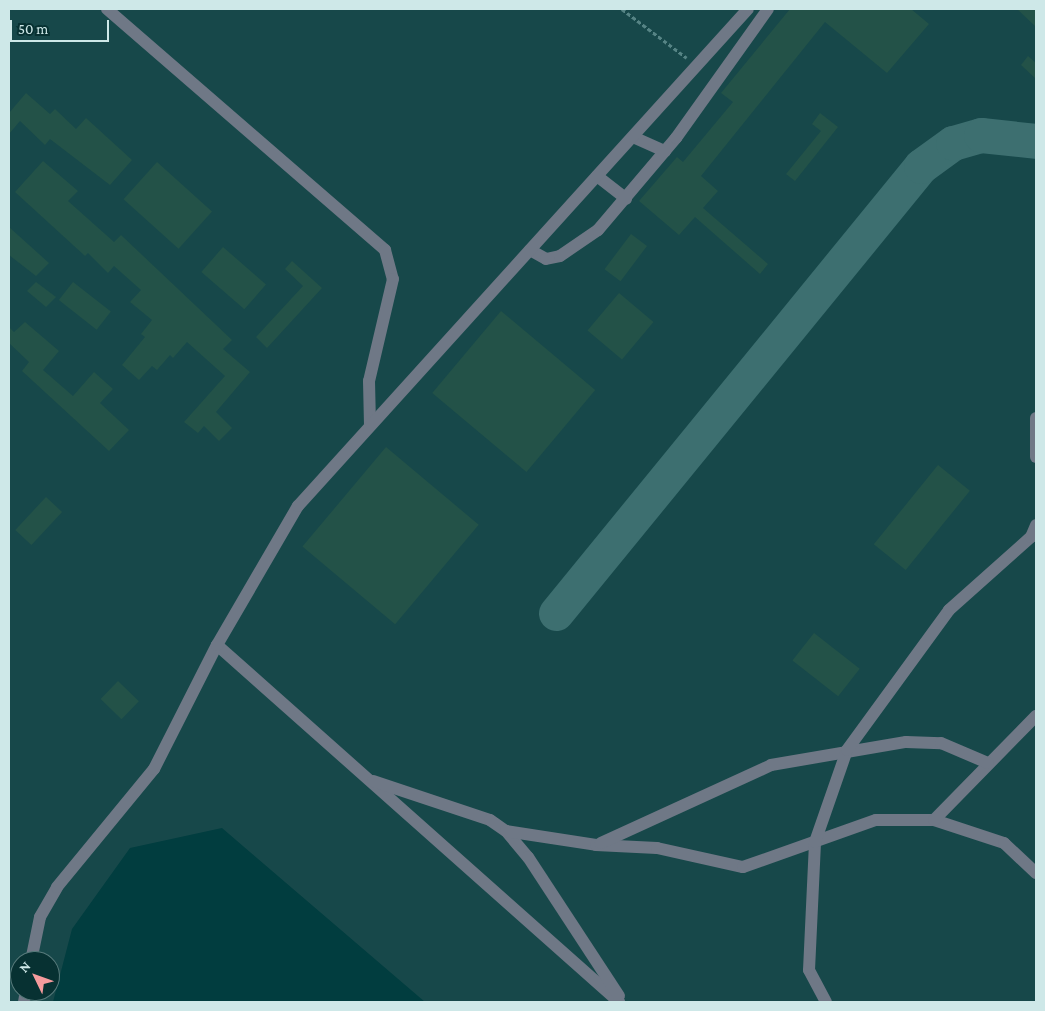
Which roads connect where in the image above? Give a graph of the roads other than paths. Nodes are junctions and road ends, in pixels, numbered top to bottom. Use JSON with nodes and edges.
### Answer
{"nodes":[{"id":1,"x":106,"y":9,"type":"edge"},
{"id":2,"x":748,"y":9,"type":"edge"},
{"id":3,"x":768,"y":9,"type":"edge"},
{"id":4,"x":632,"y":137,"type":"junction"},
{"id":5,"x":665,"y":151,"type":"junction"},
{"id":6,"x":597,"y":176,"type":"junction"},
{"id":7,"x":626,"y":199,"type":"junction"},
{"id":8,"x":530,"y":250,"type":"junction"},
{"id":9,"x":1036,"y":418,"type":"edge"},
{"id":10,"x":370,"y":425,"type":"junction"},
{"id":11,"x":1036,"y":457,"type":"edge"},
{"id":12,"x":1036,"y":525,"type":"edge"},
{"id":13,"x":217,"y":644,"type":"junction"},
{"id":14,"x":1036,"y":716,"type":"edge"},
{"id":15,"x":847,"y":750,"type":"junction"},
{"id":16,"x":988,"y":763,"type":"junction"},
{"id":17,"x":369,"y":779,"type":"junction"},
{"id":18,"x":934,"y":820,"type":"junction"},
{"id":19,"x":506,"y":831,"type":"junction"},
{"id":20,"x":815,"y":842,"type":"junction"},
{"id":21,"x":596,"y":845,"type":"junction"},
{"id":22,"x":1036,"y":873,"type":"edge"},
{"id":23,"x":33,"y":951,"type":"edge"},
{"id":24,"x":621,"y":1002,"type":"edge"},
{"id":25,"x":826,"y":1002,"type":"edge"}],
"edges":[{"from":1,"to":10,"type":"lane"},
{"from":2,"to":4,"type":"lane"},
{"from":3,"to":5,"type":"lane"},
{"from":4,"to":5,"type":"lane"},
{"from":4,"to":6,"type":"lane"},
{"from":5,"to":7,"type":"lane"},
{"from":6,"to":7,"type":"lane"},
{"from":6,"to":8,"type":"lane"},
{"from":7,"to":8,"type":"lane"},
{"from":8,"to":10,"type":"lane"},
{"from":9,"to":11,"type":"lane"},
{"from":10,"to":13,"type":"lane"},
{"from":12,"to":15,"type":"lane"},
{"from":13,"to":17,"type":"lane"},
{"from":13,"to":23,"type":"lane"},
{"from":14,"to":16,"type":"lane"},
{"from":15,"to":16,"type":"lane"},
{"from":15,"to":20,"type":"lane"},
{"from":15,"to":21,"type":"lane"},
{"from":16,"to":18,"type":"lane"},
{"from":17,"to":19,"type":"lane"},
{"from":17,"to":24,"type":"lane"},
{"from":18,"to":20,"type":"lane"},
{"from":18,"to":22,"type":"lane"},
{"from":19,"to":21,"type":"lane"},
{"from":19,"to":24,"type":"lane"},
{"from":20,"to":21,"type":"lane"},
{"from":20,"to":25,"type":"lane"}]}
